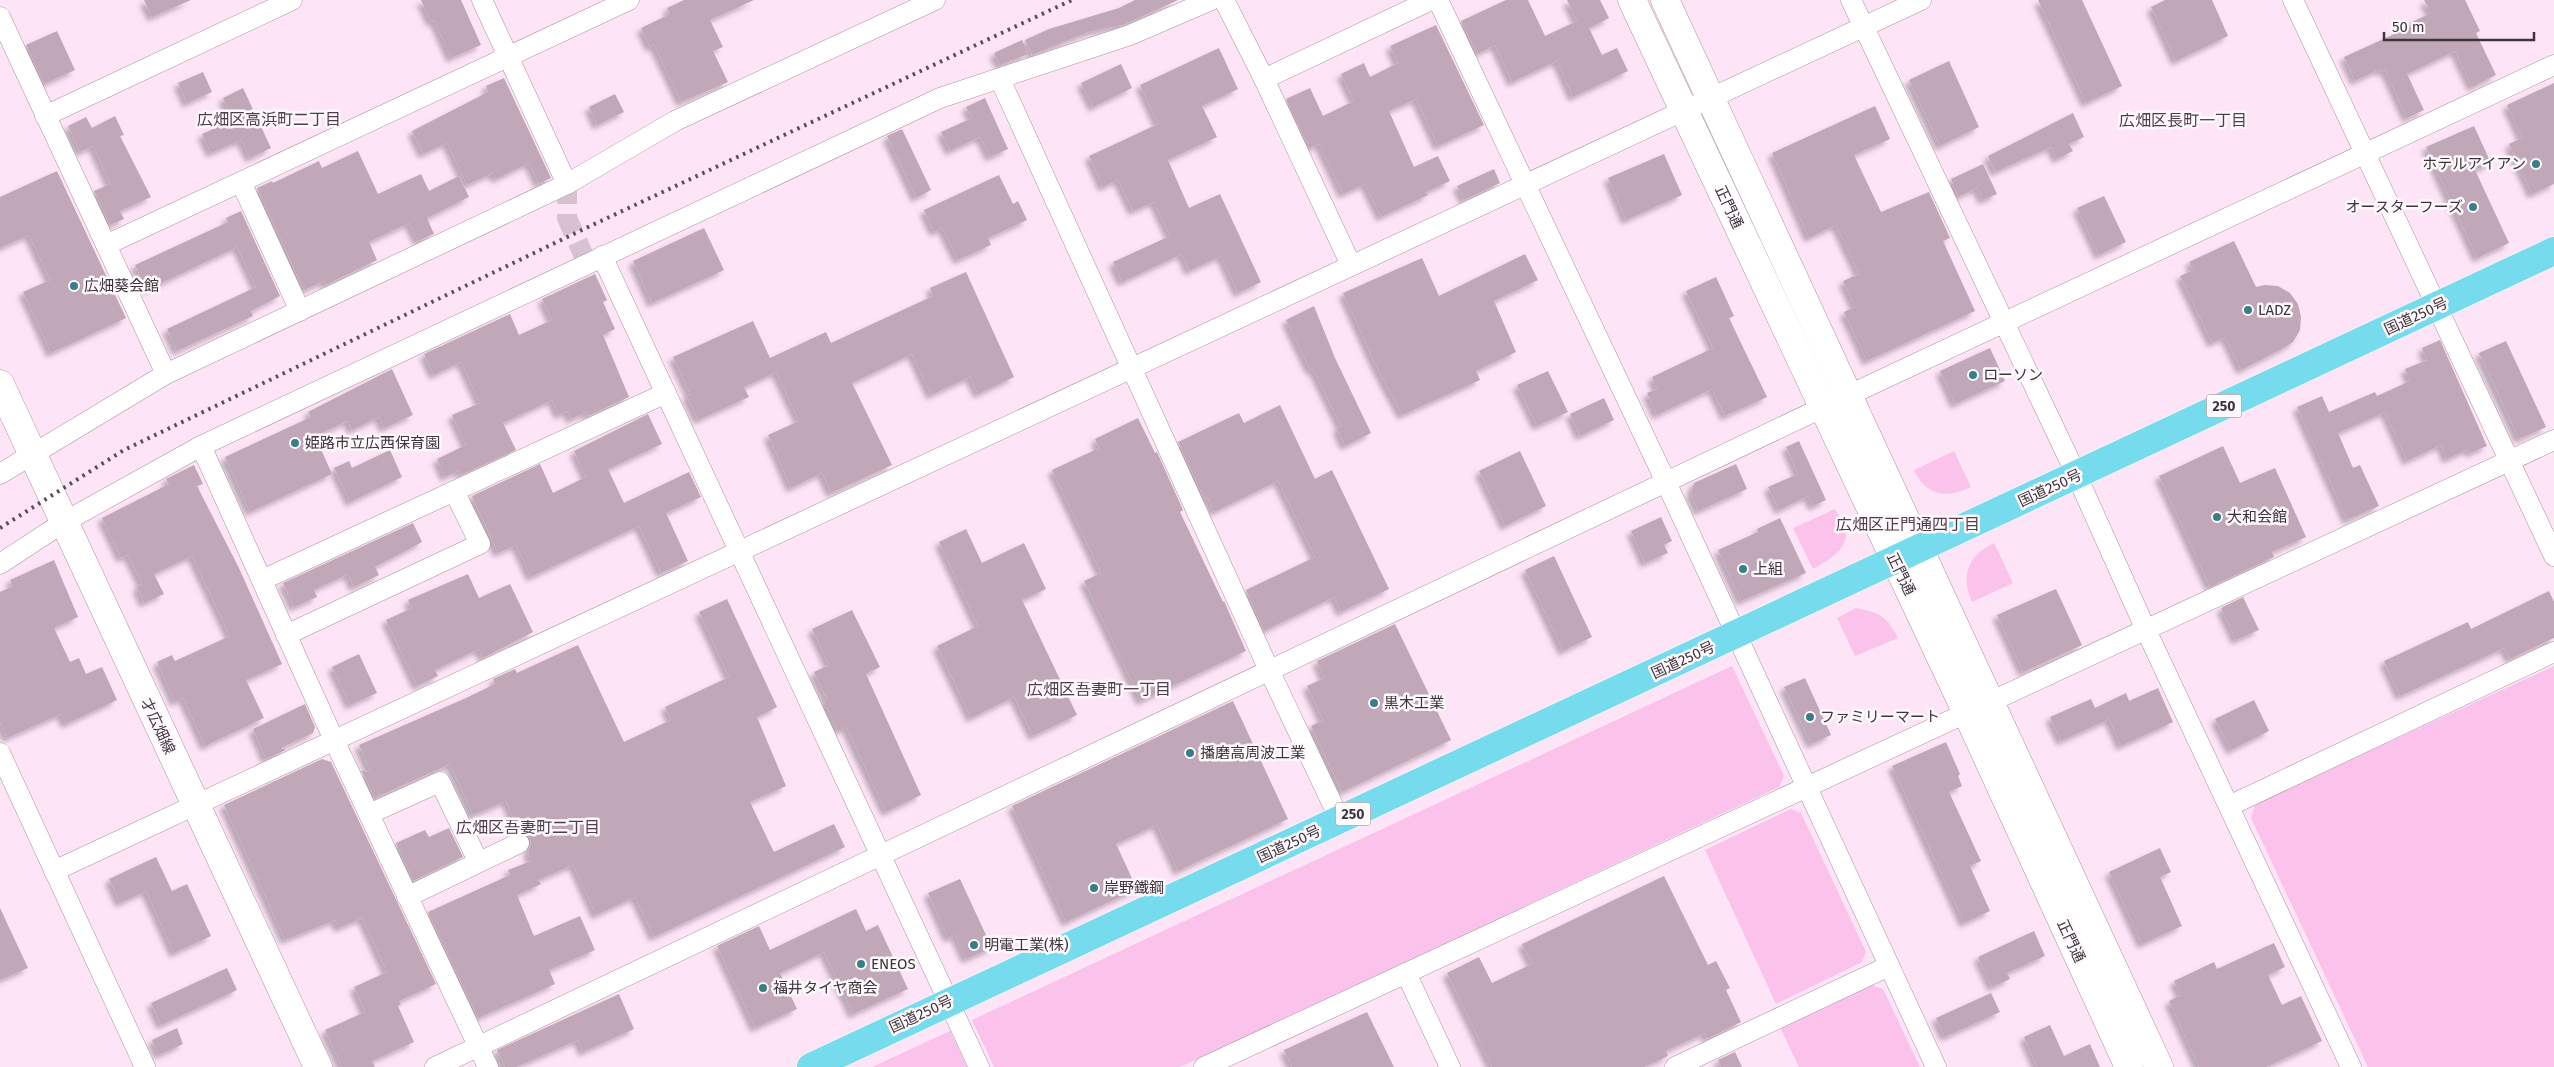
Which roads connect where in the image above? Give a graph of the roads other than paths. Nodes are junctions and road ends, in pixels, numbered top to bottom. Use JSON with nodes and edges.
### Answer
{"nodes":[{"id":1,"x":292,"y":0,"type":"edge"},
{"id":2,"x":482,"y":0,"type":"edge"},
{"id":3,"x":629,"y":0,"type":"edge"},
{"id":4,"x":935,"y":0,"type":"edge"},
{"id":5,"x":1211,"y":0,"type":"edge"},
{"id":6,"x":1224,"y":0,"type":"edge"},
{"id":7,"x":1431,"y":0,"type":"edge"},
{"id":8,"x":1438,"y":0,"type":"edge"},
{"id":9,"x":1632,"y":0,"type":"edge"},
{"id":10,"x":1665,"y":0,"type":"edge"},
{"id":11,"x":1851,"y":0,"type":"edge"},
{"id":12,"x":1921,"y":0,"type":"edge"},
{"id":13,"x":2293,"y":0,"type":"edge"},
{"id":14,"x":0,"y":17,"type":"edge"},
{"id":15,"x":1863,"y":27,"type":"junction"},
{"id":16,"x":509,"y":56,"type":"junction"},
{"id":17,"x":2554,"y":65,"type":"edge"},
{"id":18,"x":1000,"y":79,"type":"junction"},
{"id":19,"x":1264,"y":79,"type":"junction"},
{"id":20,"x":1711,"y":98,"type":"junction"},
{"id":21,"x":1684,"y":111,"type":"junction"},
{"id":22,"x":45,"y":116,"type":"junction"},
{"id":23,"x":2365,"y":154,"type":"junction"},
{"id":24,"x":241,"y":182,"type":"junction"},
{"id":25,"x":567,"y":184,"type":"junction"},
{"id":26,"x":1525,"y":185,"type":"junction"},
{"id":27,"x":106,"y":245,"type":"junction"},
{"id":28,"x":2554,"y":251,"type":"edge"},
{"id":29,"x":602,"y":256,"type":"junction"},
{"id":30,"x":1352,"y":266,"type":"junction"},
{"id":31,"x":2436,"y":306,"type":"junction"},
{"id":32,"x":300,"y":311,"type":"junction"},
{"id":33,"x":2003,"y":322,"type":"junction"},
{"id":34,"x":1132,"y":368,"type":"junction"},
{"id":35,"x":166,"y":374,"type":"junction"},
{"id":36,"x":0,"y":384,"type":"edge"},
{"id":37,"x":666,"y":393,"type":"junction"},
{"id":38,"x":1849,"y":395,"type":"junction"},
{"id":39,"x":1822,"y":407,"type":"junction"},
{"id":40,"x":2554,"y":440,"type":"edge"},
{"id":41,"x":201,"y":446,"type":"junction"},
{"id":42,"x":32,"y":453,"type":"junction"},
{"id":43,"x":2510,"y":461,"type":"junction"},
{"id":44,"x":0,"y":474,"type":"edge"},
{"id":45,"x":2077,"y":476,"type":"junction"},
{"id":46,"x":1666,"y":482,"type":"junction"},
{"id":47,"x":454,"y":491,"type":"junction"},
{"id":48,"x":64,"y":522,"type":"junction"},
{"id":49,"x":1921,"y":548,"type":"junction"},
{"id":50,"x":739,"y":551,"type":"junction"},
{"id":51,"x":2554,"y":556,"type":"edge"},
{"id":52,"x":1894,"y":560,"type":"junction"},
{"id":53,"x":0,"y":564,"type":"edge"},
{"id":54,"x":262,"y":580,"type":"junction"},
{"id":55,"x":2146,"y":630,"type":"junction"},
{"id":56,"x":286,"y":635,"type":"junction"},
{"id":57,"x":1735,"y":636,"type":"junction"},
{"id":58,"x":2554,"y":652,"type":"edge"},
{"id":59,"x":1269,"y":670,"type":"junction"},
{"id":60,"x":1979,"y":707,"type":"junction"},
{"id":61,"x":334,"y":740,"type":"junction"},
{"id":62,"x":0,"y":753,"type":"edge"},
{"id":63,"x":1806,"y":788,"type":"junction"},
{"id":64,"x":195,"y":805,"type":"junction"},
{"id":65,"x":2229,"y":806,"type":"junction"},
{"id":66,"x":369,"y":814,"type":"junction"},
{"id":67,"x":1340,"y":820,"type":"junction"},
{"id":68,"x":519,"y":843,"type":"dead end"},
{"id":69,"x":881,"y":855,"type":"junction"},
{"id":70,"x":478,"y":861,"type":"junction"},
{"id":71,"x":54,"y":871,"type":"junction"},
{"id":72,"x":407,"y":897,"type":"junction"},
{"id":73,"x":1889,"y":966,"type":"junction"},
{"id":74,"x":1406,"y":973,"type":"junction"},
{"id":75,"x":948,"y":1002,"type":"junction"},
{"id":76,"x":478,"y":1046,"type":"junction"},
{"id":77,"x":2348,"y":1066,"type":"edge"},
{"id":78,"x":145,"y":1067,"type":"edge"},
{"id":79,"x":318,"y":1067,"type":"edge"},
{"id":80,"x":435,"y":1067,"type":"edge"},
{"id":81,"x":488,"y":1067,"type":"edge"},
{"id":82,"x":810,"y":1067,"type":"edge"},
{"id":83,"x":979,"y":1067,"type":"edge"},
{"id":84,"x":1204,"y":1067,"type":"edge"},
{"id":85,"x":1450,"y":1067,"type":"edge"},
{"id":86,"x":1675,"y":1067,"type":"edge"},
{"id":87,"x":1936,"y":1067,"type":"edge"},
{"id":88,"x":2129,"y":1067,"type":"edge"},
{"id":89,"x":2159,"y":1067,"type":"edge"}],
"edges":[{"from":1,"to":22,"type":"street"},
{"from":2,"to":16,"type":"street"},
{"from":3,"to":16,"type":"street"},
{"from":4,"to":25,"type":"street"},
{"from":5,"to":18,"type":"street"},
{"from":6,"to":19,"type":"street"},
{"from":7,"to":19,"type":"street"},
{"from":8,"to":26,"type":"street"},
{"from":9,"to":21,"type":"street","name":"正門通"},
{"from":10,"to":20,"type":"street","name":"正門通"},
{"from":11,"to":15,"type":"street"},
{"from":12,"to":15,"type":"street"},
{"from":13,"to":23,"type":"street"},
{"from":14,"to":22,"type":"street"},
{"from":15,"to":20,"type":"street"},
{"from":15,"to":33,"type":"street"},
{"from":16,"to":24,"type":"street"},
{"from":16,"to":25,"type":"street"},
{"from":17,"to":23,"type":"street"},
{"from":18,"to":29,"type":"street"},
{"from":18,"to":34,"type":"street"},
{"from":19,"to":30,"type":"street"},
{"from":20,"to":21,"type":"street"},
{"from":20,"to":38,"type":"street","name":"正門通"},
{"from":21,"to":26,"type":"street"},
{"from":21,"to":39,"type":"street","name":"正門通"},
{"from":22,"to":27,"type":"street"},
{"from":23,"to":31,"type":"street"},
{"from":23,"to":33,"type":"street"},
{"from":24,"to":27,"type":"street"},
{"from":24,"to":32,"type":"street"},
{"from":25,"to":32,"type":"street"},
{"from":26,"to":30,"type":"street"},
{"from":26,"to":46,"type":"street"},
{"from":27,"to":35,"type":"street"},
{"from":28,"to":31,"type":"highway","name":"国道250号","number":"250"},
{"from":29,"to":37,"type":"street"},
{"from":29,"to":41,"type":"street"},
{"from":30,"to":34,"type":"street"},
{"from":31,"to":43,"type":"street"},
{"from":31,"to":45,"type":"highway","name":"国道250号","number":"250"},
{"from":32,"to":35,"type":"street"},
{"from":33,"to":38,"type":"street"},
{"from":33,"to":45,"type":"street"},
{"from":34,"to":50,"type":"street"},
{"from":34,"to":59,"type":"street"},
{"from":35,"to":42,"type":"street"},
{"from":36,"to":42,"type":"street","name":"才広畑線"},
{"from":37,"to":47,"type":"street"},
{"from":37,"to":50,"type":"street"},
{"from":38,"to":39,"type":"street"},
{"from":38,"to":49,"type":"street","name":"正門通"},
{"from":39,"to":46,"type":"street"},
{"from":39,"to":52,"type":"street","name":"正門通"},
{"from":40,"to":43,"type":"street"},
{"from":41,"to":48,"type":"street"},
{"from":41,"to":54,"type":"street"},
{"from":42,"to":44,"type":"street"},
{"from":42,"to":48,"type":"street","name":"才広畑線"},
{"from":43,"to":51,"type":"street"},
{"from":43,"to":55,"type":"street"},
{"from":45,"to":49,"type":"highway","name":"国道250号","number":"250"},
{"from":45,"to":55,"type":"street"},
{"from":46,"to":57,"type":"street"},
{"from":46,"to":59,"type":"street"},
{"from":47,"to":54,"type":"street"},
{"from":47,"to":56,"type":"street"},
{"from":48,"to":53,"type":"street"},
{"from":48,"to":64,"type":"street","name":"才広畑線"},
{"from":49,"to":52,"type":"highway","name":"国道250号","number":"250"},
{"from":49,"to":60,"type":"street","name":"正門通"},
{"from":50,"to":61,"type":"street"},
{"from":50,"to":69,"type":"street"},
{"from":52,"to":57,"type":"highway","name":"国道250号","number":"250"},
{"from":52,"to":60,"type":"street","name":"正門通"},
{"from":54,"to":56,"type":"street"},
{"from":55,"to":60,"type":"street"},
{"from":55,"to":65,"type":"street"},
{"from":56,"to":61,"type":"street"},
{"from":57,"to":63,"type":"street"},
{"from":57,"to":67,"type":"highway","name":"国道250号","number":"250"},
{"from":58,"to":65,"type":"street"},
{"from":59,"to":67,"type":"street"},
{"from":59,"to":69,"type":"street"},
{"from":60,"to":63,"type":"street"},
{"from":60,"to":88,"type":"street","name":"正門通"},
{"from":60,"to":89,"type":"street","name":"正門通"},
{"from":61,"to":64,"type":"street"},
{"from":61,"to":66,"type":"street"},
{"from":62,"to":71,"type":"street"},
{"from":63,"to":73,"type":"street"},
{"from":63,"to":74,"type":"street"},
{"from":64,"to":71,"type":"street"},
{"from":64,"to":79,"type":"street","name":"才広畑線"},
{"from":65,"to":77,"type":"street"},
{"from":66,"to":70,"type":"street"},
{"from":66,"to":72,"type":"street"},
{"from":67,"to":75,"type":"highway","name":"国道250号","number":"250"},
{"from":68,"to":70,"type":"street"},
{"from":69,"to":75,"type":"street"},
{"from":69,"to":76,"type":"street"},
{"from":70,"to":72,"type":"street"},
{"from":71,"to":78,"type":"street"},
{"from":72,"to":76,"type":"street"},
{"from":73,"to":86,"type":"street"},
{"from":73,"to":87,"type":"street"},
{"from":74,"to":84,"type":"street"},
{"from":74,"to":85,"type":"street"},
{"from":75,"to":82,"type":"highway","name":"国道250号","number":"250"},
{"from":75,"to":83,"type":"street"},
{"from":76,"to":80,"type":"street"},
{"from":76,"to":81,"type":"street"}]}
